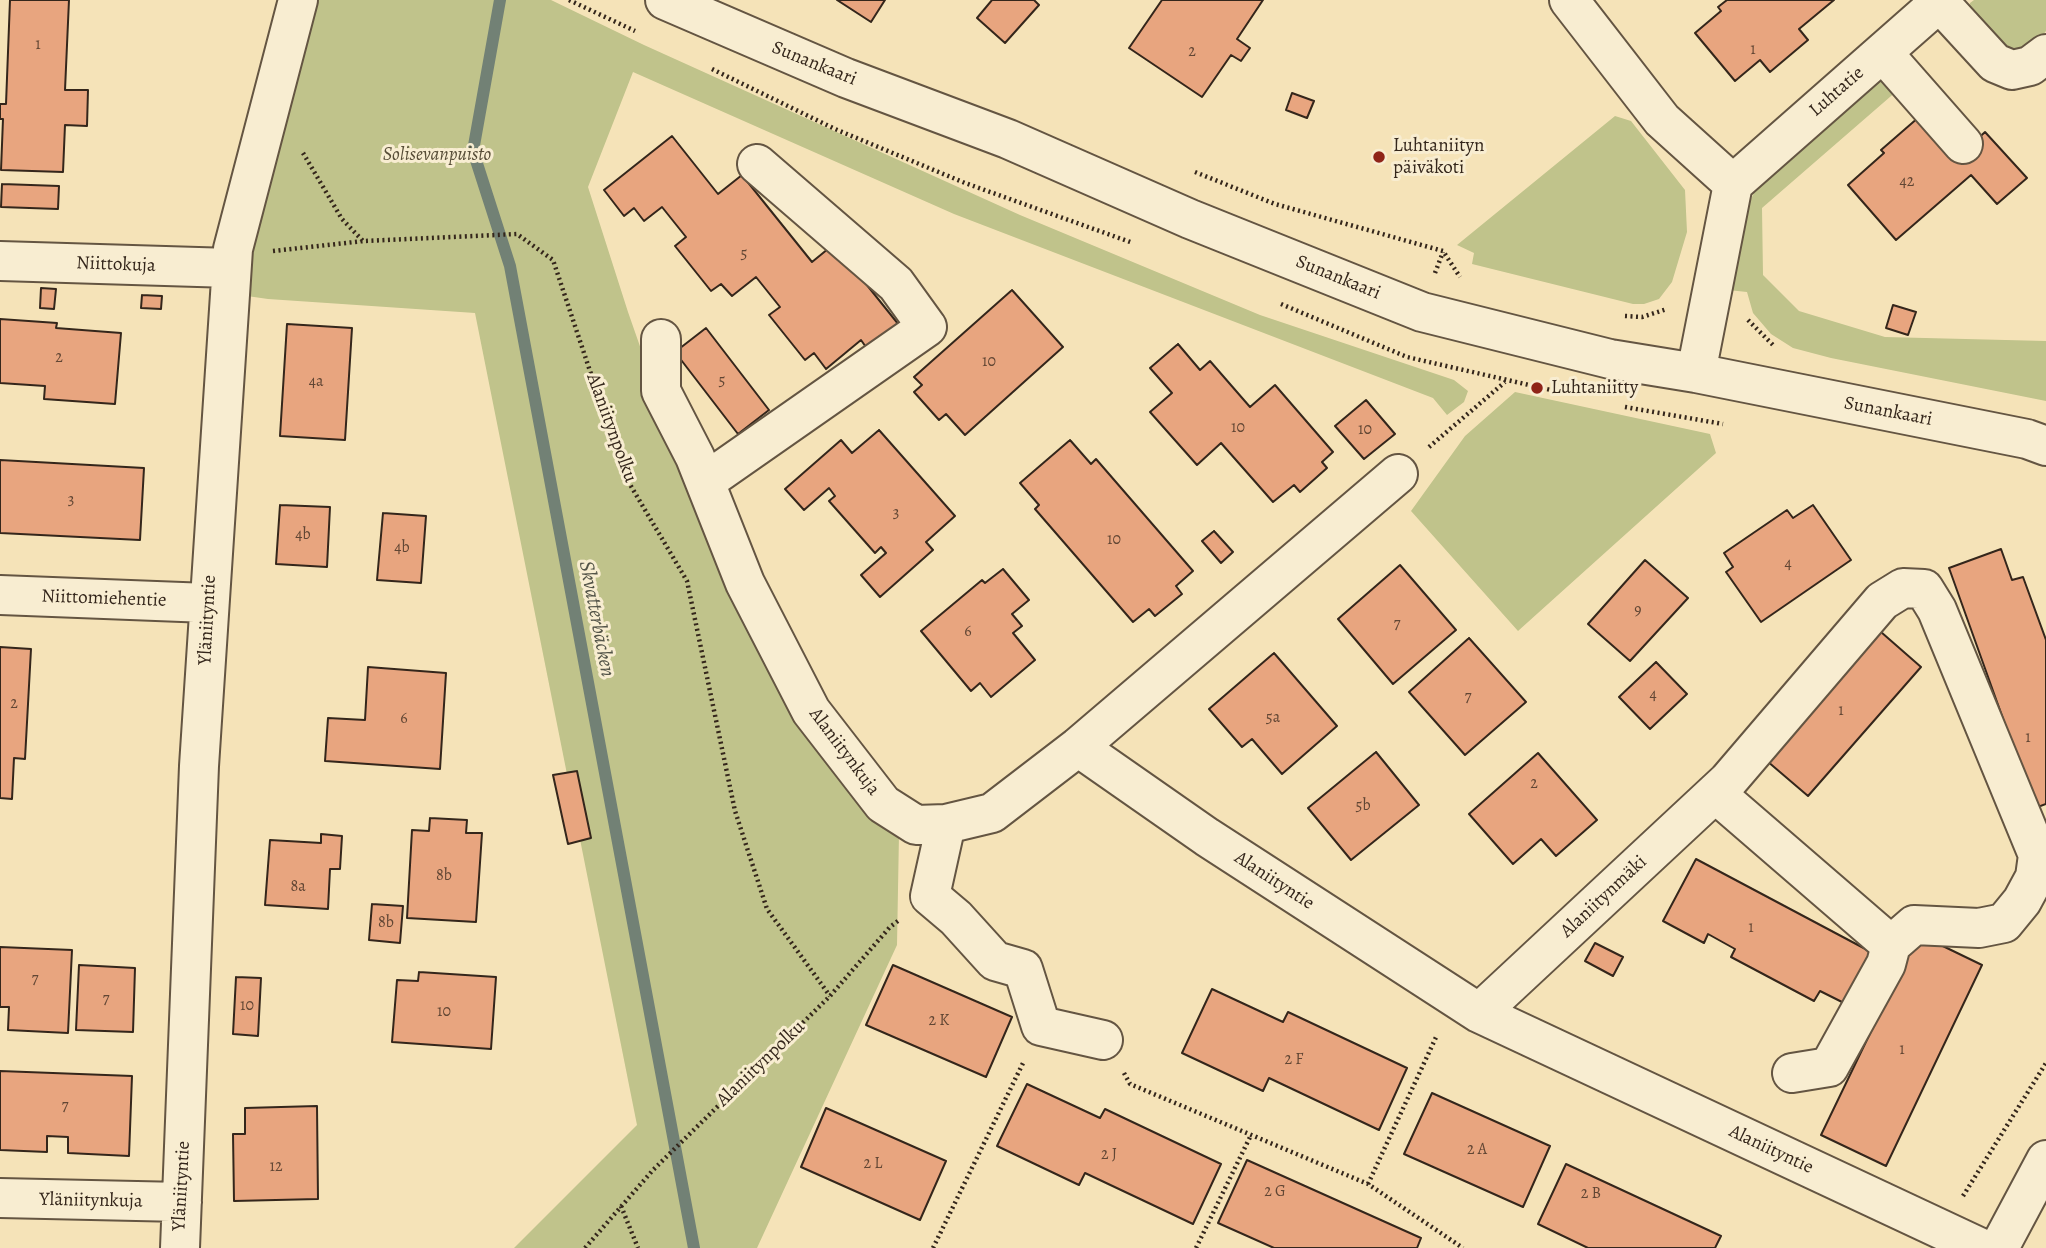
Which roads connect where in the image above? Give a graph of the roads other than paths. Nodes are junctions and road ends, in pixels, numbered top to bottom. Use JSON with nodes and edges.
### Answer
{"nodes":[{"id":1,"x":298,"y":0,"type":"edge"},
{"id":2,"x":665,"y":0,"type":"edge"},
{"id":3,"x":1569,"y":0,"type":"edge"},
{"id":4,"x":1941,"y":1,"type":"edge"},
{"id":5,"x":1882,"y":53,"type":"junction"},
{"id":6,"x":2046,"y":54,"type":"edge"},
{"id":7,"x":1963,"y":144,"type":"dead end"},
{"id":8,"x":757,"y":164,"type":"dead end"},
{"id":9,"x":1733,"y":184,"type":"junction"},
{"id":10,"x":232,"y":258,"type":"junction"},
{"id":11,"x":0,"y":261,"type":"edge"},
{"id":12,"x":661,"y":339,"type":"dead end"},
{"id":13,"x":1696,"y":373,"type":"junction"},
{"id":14,"x":2046,"y":446,"type":"edge"},
{"id":15,"x":700,"y":470,"type":"junction"},
{"id":16,"x":1398,"y":474,"type":"road end"},
{"id":17,"x":0,"y":595,"type":"edge"},
{"id":18,"x":208,"y":603,"type":"junction"},
{"id":19,"x":1078,"y":747,"type":"junction"},
{"id":20,"x":1722,"y":787,"type":"junction"},
{"id":21,"x":946,"y":824,"type":"junction"},
{"id":22,"x":1891,"y":945,"type":"junction"},
{"id":23,"x":1479,"y":1013,"type":"junction"},
{"id":24,"x":1103,"y":1040,"type":"road end"},
{"id":25,"x":1792,"y":1073,"type":"dead end"},
{"id":26,"x":2046,"y":1160,"type":"edge"},
{"id":27,"x":0,"y":1198,"type":"edge"},
{"id":28,"x":182,"y":1202,"type":"junction"},
{"id":29,"x":180,"y":1248,"type":"edge"},
{"id":30,"x":1981,"y":1248,"type":"edge"},
{"id":31,"x":1999,"y":1248,"type":"edge"}],
"edges":[{"from":1,"to":10,"type":"street","name":"Yläniityntie"},
{"from":2,"to":13,"type":"street","name":"Sunankaari"},
{"from":3,"to":9,"type":"street"},
{"from":4,"to":5,"type":"street","name":"Luhtatie"},
{"from":4,"to":6,"type":"street"},
{"from":5,"to":7,"type":"street"},
{"from":5,"to":9,"type":"street","name":"Luhtatie"},
{"from":8,"to":15,"type":"street"},
{"from":9,"to":13,"type":"street"},
{"from":10,"to":11,"type":"street","name":"Niittokuja"},
{"from":10,"to":18,"type":"street","name":"Yläniityntie"},
{"from":12,"to":15,"type":"street","name":"Alaniitynkuja"},
{"from":13,"to":14,"type":"street","name":"Sunankaari"},
{"from":15,"to":21,"type":"street","name":"Alaniitynkuja"},
{"from":16,"to":19,"type":"street"},
{"from":17,"to":18,"type":"street","name":"Niittomiehentie"},
{"from":18,"to":28,"type":"street","name":"Yläniityntie"},
{"from":19,"to":21,"type":"street","name":"Alaniitynkuja"},
{"from":19,"to":23,"type":"street","name":"Alaniityntie"},
{"from":20,"to":22,"type":"street"},
{"from":20,"to":22,"type":"street","name":"Alaniitynmäki"},
{"from":20,"to":23,"type":"street","name":"Alaniitynmäki"},
{"from":21,"to":24,"type":"street"},
{"from":22,"to":25,"type":"street"},
{"from":23,"to":30,"type":"street","name":"Alaniityntie"},
{"from":26,"to":31,"type":"street"},
{"from":27,"to":28,"type":"street","name":"Yläniitynkuja"},
{"from":28,"to":29,"type":"street","name":"Yläniityntie"}]}
